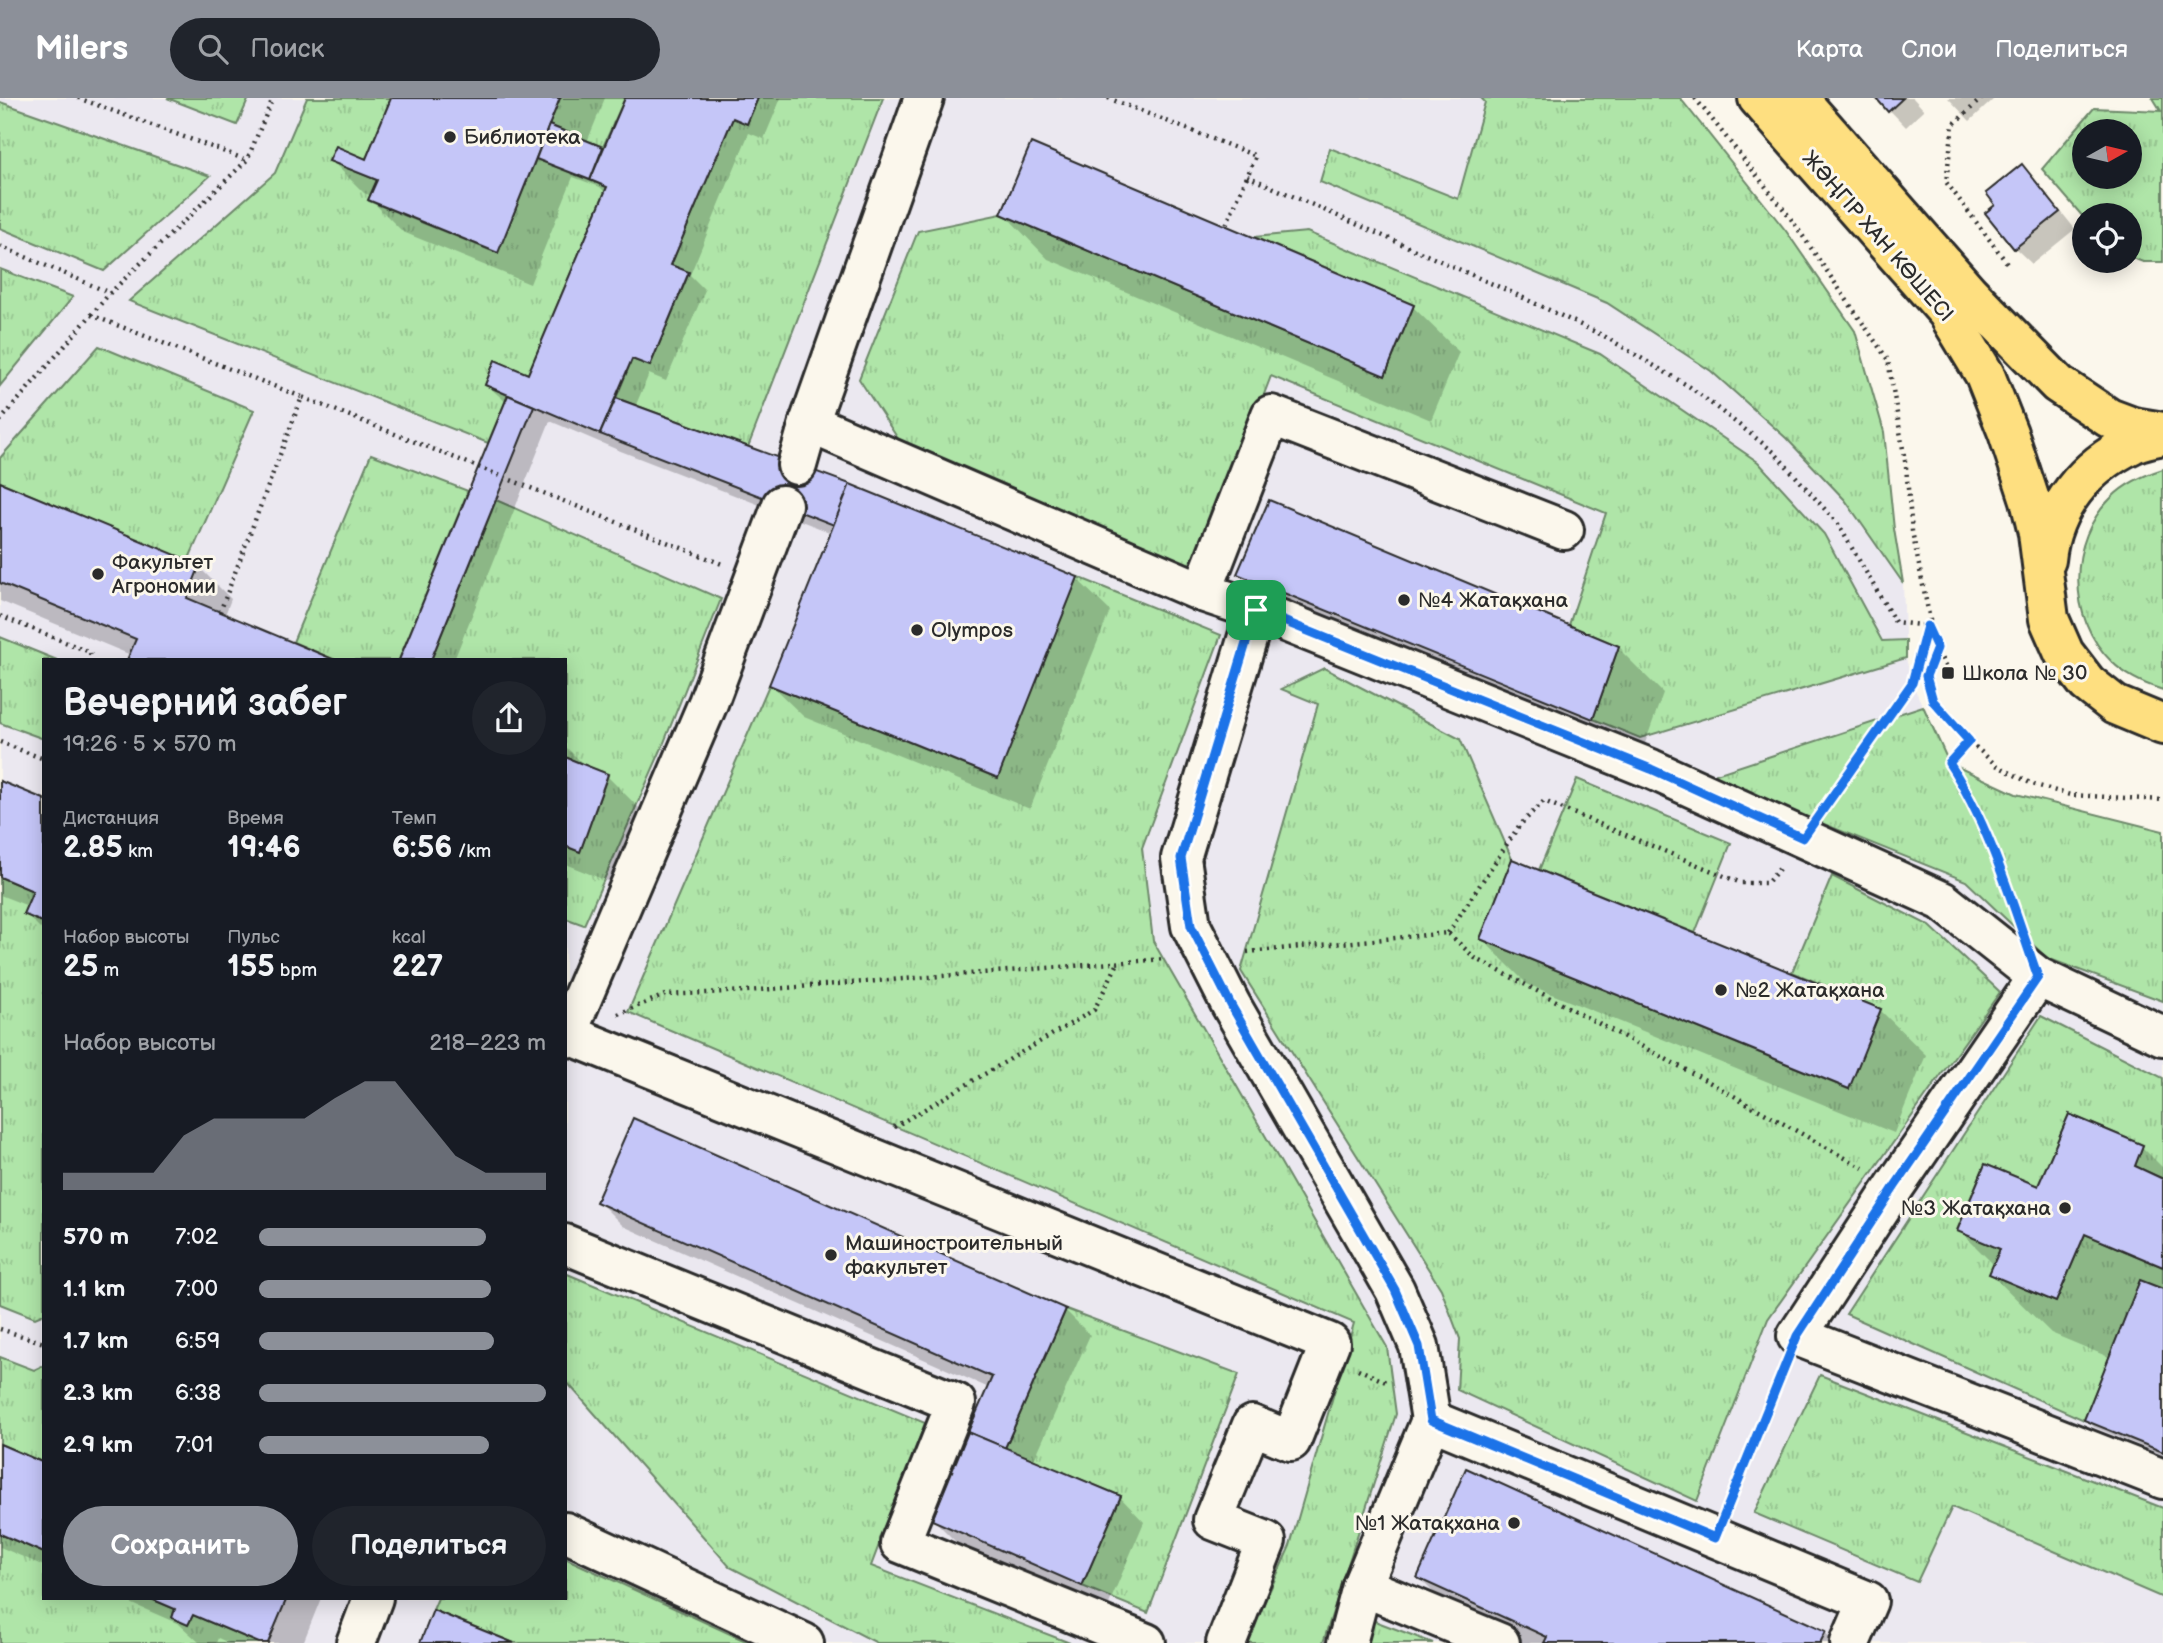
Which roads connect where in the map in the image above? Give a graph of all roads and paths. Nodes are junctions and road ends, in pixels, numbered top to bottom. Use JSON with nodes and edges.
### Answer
{"nodes":[{"id":1,"x":78,"y":98,"type":"edge"},
{"id":2,"x":273,"y":98,"type":"edge"},
{"id":3,"x":924,"y":98,"type":"edge"},
{"id":4,"x":1108,"y":98,"type":"edge"},
{"id":5,"x":1695,"y":98,"type":"edge"},
{"id":6,"x":1758,"y":98,"type":"edge"},
{"id":7,"x":1798,"y":98,"type":"edge"},
{"id":8,"x":1982,"y":98,"type":"edge"},
{"id":9,"x":247,"y":160,"type":"junction"},
{"id":10,"x":1247,"y":176,"type":"junction"},
{"id":11,"x":1226,"y":225,"type":"dead end"},
{"id":12,"x":0,"y":246,"type":"edge"},
{"id":13,"x":2007,"y":263,"type":"dead end"},
{"id":14,"x":110,"y":293,"type":"junction"},
{"id":15,"x":91,"y":315,"type":"junction"},
{"id":16,"x":302,"y":397,"type":"junction"},
{"id":17,"x":0,"y":421,"type":"edge"},
{"id":18,"x":809,"y":424,"type":"junction"},
{"id":19,"x":2163,"y":433,"type":"edge"},
{"id":20,"x":797,"y":465,"type":"dead end"},
{"id":21,"x":782,"y":505,"type":"dead end"},
{"id":22,"x":1564,"y":530,"type":"dead end"},
{"id":23,"x":755,"y":577,"type":"junction"},
{"id":24,"x":2043,"y":583,"type":"junction"},
{"id":25,"x":1202,"y":592,"type":"junction"},
{"id":26,"x":1256,"y":610,"type":"junction"},
{"id":27,"x":220,"y":612,"type":"dead end"},
{"id":28,"x":0,"y":615,"type":"edge"},
{"id":29,"x":1927,"y":626,"type":"junction"},
{"id":30,"x":1937,"y":648,"type":"junction"},
{"id":31,"x":91,"y":658,"type":"edge"},
{"id":32,"x":1948,"y":673,"type":"dead end"},
{"id":33,"x":2159,"y":722,"type":"edge"},
{"id":34,"x":1969,"y":741,"type":"junction"},
{"id":35,"x":0,"y":742,"type":"edge"},
{"id":36,"x":42,"y":758,"type":"edge"},
{"id":37,"x":2163,"y":800,"type":"edge"},
{"id":38,"x":1803,"y":838,"type":"junction"},
{"id":39,"x":2015,"y":913,"type":"dead end"},
{"id":40,"x":1448,"y":933,"type":"dead end"},
{"id":41,"x":1119,"y":962,"type":"dead end"},
{"id":42,"x":2038,"y":977,"type":"junction"},
{"id":43,"x":567,"y":1034,"type":"edge"},
{"id":44,"x":567,"y":1036,"type":"edge"},
{"id":45,"x":2163,"y":1036,"type":"edge"},
{"id":46,"x":854,"y":1150,"type":"junction"},
{"id":47,"x":567,"y":1245,"type":"edge"},
{"id":48,"x":0,"y":1329,"type":"edge"},
{"id":49,"x":1797,"y":1336,"type":"junction"},
{"id":50,"x":42,"y":1342,"type":"edge"},
{"id":51,"x":1325,"y":1355,"type":"junction"},
{"id":52,"x":1429,"y":1410,"type":"junction"},
{"id":53,"x":2163,"y":1479,"type":"edge"},
{"id":54,"x":567,"y":1533,"type":"edge"},
{"id":55,"x":1715,"y":1538,"type":"junction"},
{"id":56,"x":1362,"y":1587,"type":"junction"},
{"id":57,"x":372,"y":1600,"type":"edge"},
{"id":58,"x":356,"y":1643,"type":"edge"},
{"id":59,"x":804,"y":1643,"type":"edge"},
{"id":60,"x":1146,"y":1643,"type":"edge"},
{"id":61,"x":1226,"y":1643,"type":"edge"},
{"id":62,"x":1347,"y":1643,"type":"edge"},
{"id":63,"x":1500,"y":1643,"type":"edge"},
{"id":64,"x":1850,"y":1643,"type":"edge"}],
"edges":[{"from":1,"to":9,"type":"path"},
{"from":2,"to":9,"type":"path"},
{"from":3,"to":18,"type":"lane"},
{"from":4,"to":10,"type":"path"},
{"from":5,"to":29,"type":"path"},
{"from":6,"to":24,"type":"main road","name":"ЖӘҢГІР ХАН КӨШЕСІ"},
{"from":7,"to":19,"type":"main road","name":"ЖӘҢГІР ХАН КӨШЕСІ"},
{"from":8,"to":13,"type":"path"},
{"from":9,"to":14,"type":"path"},
{"from":10,"to":11,"type":"path"},
{"from":10,"to":29,"type":"path"},
{"from":12,"to":14,"type":"path"},
{"from":14,"to":15,"type":"path"},
{"from":15,"to":16,"type":"path"},
{"from":15,"to":17,"type":"path"},
{"from":16,"to":23,"type":"path"},
{"from":16,"to":27,"type":"path"},
{"from":18,"to":20,"type":"lane"},
{"from":18,"to":25,"type":"lane"},
{"from":19,"to":24,"type":"main road","name":"ЖӘҢГІР ХАН КӨШЕСІ"},
{"from":21,"to":23,"type":"lane"},
{"from":22,"to":25,"type":"lane"},
{"from":23,"to":43,"type":"lane"},
{"from":24,"to":33,"type":"main road","name":"ЖӘҢГІР ХАН КӨШЕСІ"},
{"from":25,"to":26,"type":"lane"},
{"from":26,"to":38,"type":"lane"},
{"from":26,"to":52,"type":"lane"},
{"from":28,"to":31,"type":"path"},
{"from":29,"to":30,"type":"path"},
{"from":29,"to":38,"type":"path"},
{"from":30,"to":32,"type":"path"},
{"from":30,"to":34,"type":"path"},
{"from":34,"to":37,"type":"path"},
{"from":34,"to":39,"type":"path"},
{"from":35,"to":36,"type":"path"},
{"from":38,"to":40,"type":"path"},
{"from":38,"to":42,"type":"lane"},
{"from":41,"to":46,"type":"path"},
{"from":42,"to":45,"type":"lane"},
{"from":42,"to":49,"type":"lane"},
{"from":44,"to":46,"type":"lane"},
{"from":46,"to":51,"type":"lane"},
{"from":47,"to":60,"type":"lane"},
{"from":48,"to":50,"type":"path"},
{"from":49,"to":53,"type":"lane"},
{"from":49,"to":55,"type":"path"},
{"from":51,"to":52,"type":"path"},
{"from":51,"to":61,"type":"lane"},
{"from":52,"to":55,"type":"lane"},
{"from":52,"to":56,"type":"lane"},
{"from":54,"to":59,"type":"lane"},
{"from":55,"to":64,"type":"lane"},
{"from":56,"to":62,"type":"lane"},
{"from":56,"to":63,"type":"lane"},
{"from":57,"to":58,"type":"lane"}]}
